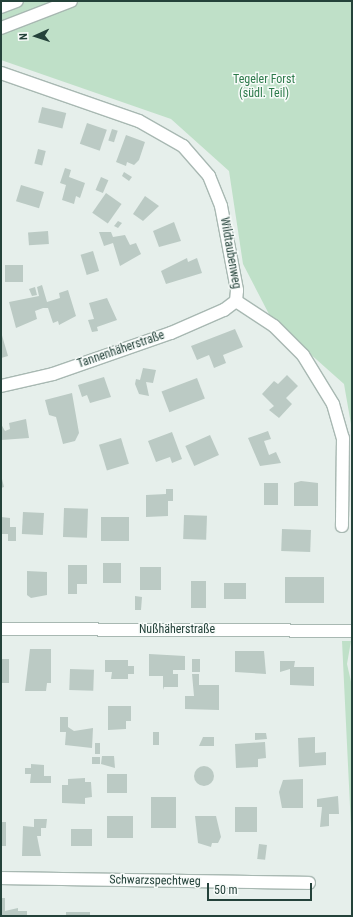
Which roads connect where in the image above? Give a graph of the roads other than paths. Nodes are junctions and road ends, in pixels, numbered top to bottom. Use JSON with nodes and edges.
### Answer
{"nodes":[{"id":1,"x":17,"y":1,"type":"edge"},
{"id":2,"x":71,"y":1,"type":"edge"},
{"id":3,"x":1,"y":7,"type":"edge"},
{"id":4,"x":1,"y":28,"type":"edge"},
{"id":5,"x":1,"y":73,"type":"edge"},
{"id":6,"x":236,"y":301,"type":"junction"},
{"id":7,"x":1,"y":386,"type":"edge"},
{"id":8,"x":342,"y":526,"type":"dead end"},
{"id":9,"x":1,"y":629,"type":"edge"},
{"id":10,"x":352,"y":631,"type":"edge"},
{"id":11,"x":1,"y":878,"type":"edge"},
{"id":12,"x":309,"y":883,"type":"dead end"}],
"edges":[{"from":1,"to":3,"type":"street"},
{"from":2,"to":4,"type":"street"},
{"from":5,"to":6,"type":"street","name":"Wildtaubenweg"},
{"from":6,"to":7,"type":"street","name":"Tannenhäherstraße"},
{"from":6,"to":8,"type":"street","name":"Wildtaubenweg"},
{"from":9,"to":10,"type":"street","name":"Nußhäherstraße"},
{"from":11,"to":12,"type":"street","name":"Schwarzspechtweg"}]}
